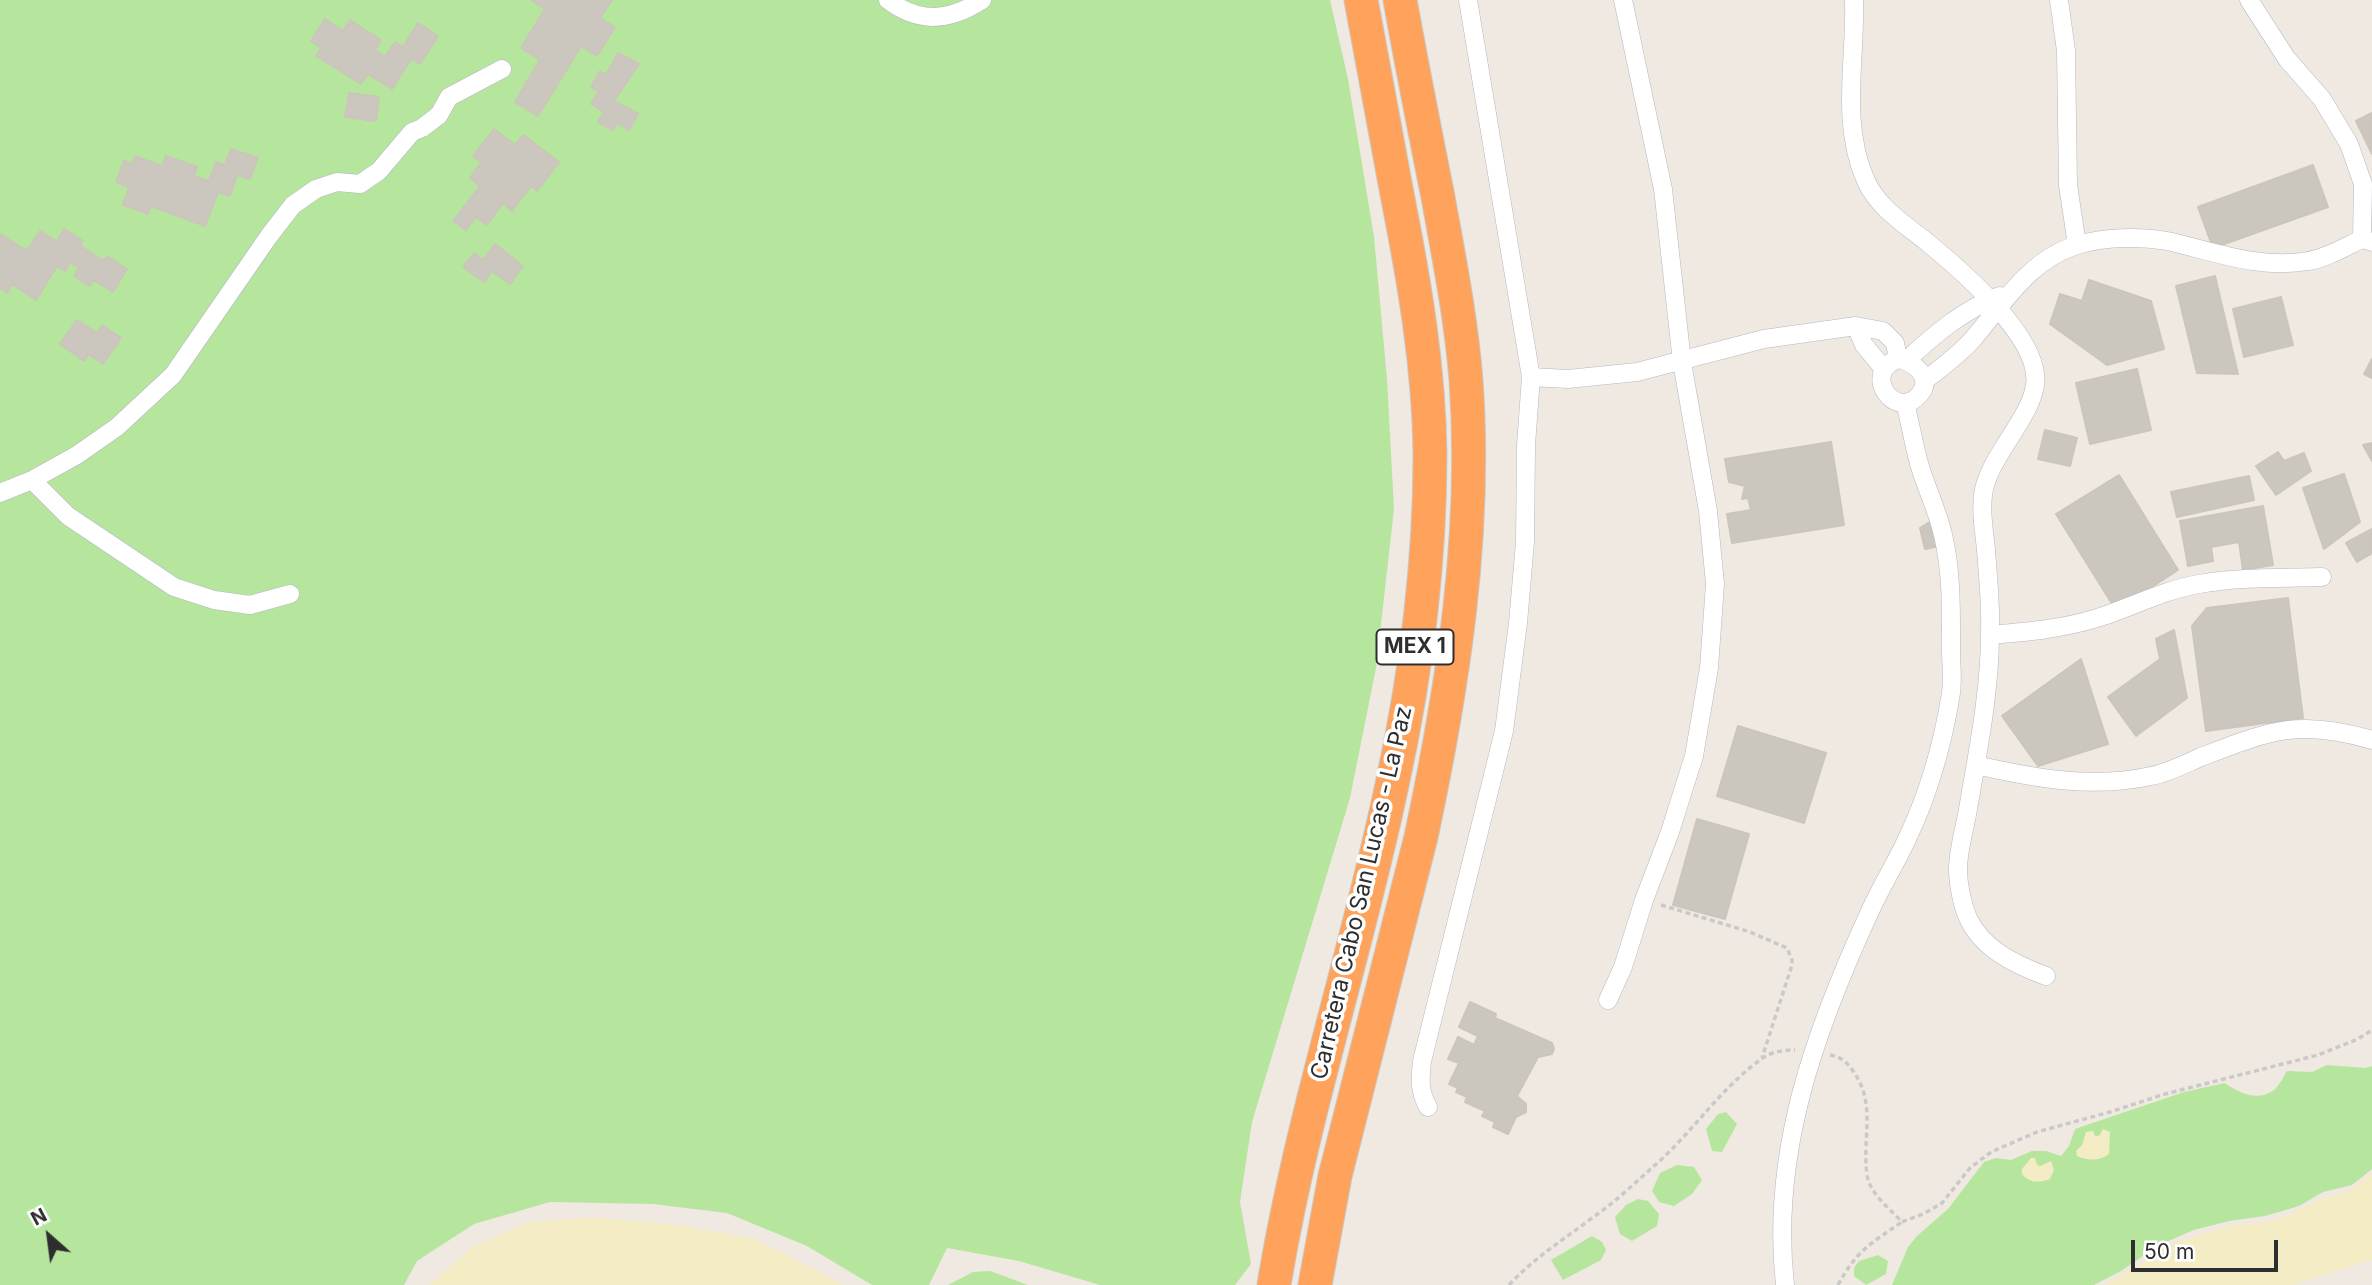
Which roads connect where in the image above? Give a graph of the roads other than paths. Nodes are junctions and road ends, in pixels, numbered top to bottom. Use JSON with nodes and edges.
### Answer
{"nodes":[{"id":1,"x":888,"y":0,"type":"edge"},
{"id":2,"x":982,"y":0,"type":"edge"},
{"id":3,"x":1361,"y":0,"type":"edge"},
{"id":4,"x":1400,"y":0,"type":"edge"},
{"id":5,"x":1468,"y":0,"type":"edge"},
{"id":6,"x":1623,"y":0,"type":"edge"},
{"id":7,"x":1854,"y":0,"type":"edge"},
{"id":8,"x":2059,"y":0,"type":"edge"},
{"id":9,"x":2249,"y":0,"type":"edge"},
{"id":10,"x":502,"y":69,"type":"dead end"},
{"id":11,"x":2367,"y":241,"type":"edge"},
{"id":12,"x":2077,"y":245,"type":"junction"},
{"id":13,"x":1993,"y":303,"type":"junction"},
{"id":14,"x":1856,"y":327,"type":"junction"},
{"id":15,"x":1682,"y":362,"type":"junction"},
{"id":16,"x":1896,"y":362,"type":"junction"},
{"id":17,"x":1531,"y":377,"type":"junction"},
{"id":18,"x":1924,"y":380,"type":"junction"},
{"id":19,"x":1906,"y":403,"type":"junction"},
{"id":20,"x":32,"y":480,"type":"junction"},
{"id":21,"x":0,"y":493,"type":"edge"},
{"id":22,"x":2322,"y":577,"type":"dead end"},
{"id":23,"x":290,"y":594,"type":"dead end"},
{"id":24,"x":1990,"y":635,"type":"junction"},
{"id":25,"x":2372,"y":740,"type":"edge"},
{"id":26,"x":1976,"y":765,"type":"junction"},
{"id":27,"x":2046,"y":975,"type":"dead end"},
{"id":28,"x":1608,"y":1000,"type":"dead end"},
{"id":29,"x":1428,"y":1107,"type":"dead end"},
{"id":30,"x":1274,"y":1285,"type":"edge"},
{"id":31,"x":1315,"y":1285,"type":"edge"},
{"id":32,"x":1785,"y":1285,"type":"edge"}],
"edges":[{"from":1,"to":2,"type":"street"},
{"from":3,"to":30,"type":"highway","name":"Carretera Cabo San Lucas - La Paz","number":"MEX 1"},
{"from":4,"to":31,"type":"highway","name":"Carretera Cabo San Lucas - La Paz","number":"MEX 1"},
{"from":5,"to":17,"type":"street"},
{"from":6,"to":15,"type":"street"},
{"from":7,"to":13,"type":"street"},
{"from":8,"to":12,"type":"street"},
{"from":9,"to":11,"type":"street"},
{"from":10,"to":20,"type":"street"},
{"from":11,"to":12,"type":"street"},
{"from":12,"to":13,"type":"street"},
{"from":13,"to":16,"type":"street"},
{"from":13,"to":18,"type":"street"},
{"from":13,"to":24,"type":"street"},
{"from":14,"to":15,"type":"street"},
{"from":14,"to":16,"type":"street"},
{"from":14,"to":16,"type":"street"},
{"from":15,"to":17,"type":"street"},
{"from":15,"to":28,"type":"street"},
{"from":16,"to":18,"type":"street"},
{"from":16,"to":19,"type":"street"},
{"from":17,"to":29,"type":"street"},
{"from":18,"to":19,"type":"street"},
{"from":19,"to":32,"type":"street"},
{"from":20,"to":21,"type":"street"},
{"from":20,"to":23,"type":"street"},
{"from":22,"to":24,"type":"street"},
{"from":24,"to":26,"type":"street"},
{"from":25,"to":26,"type":"street"},
{"from":26,"to":27,"type":"street"}]}
